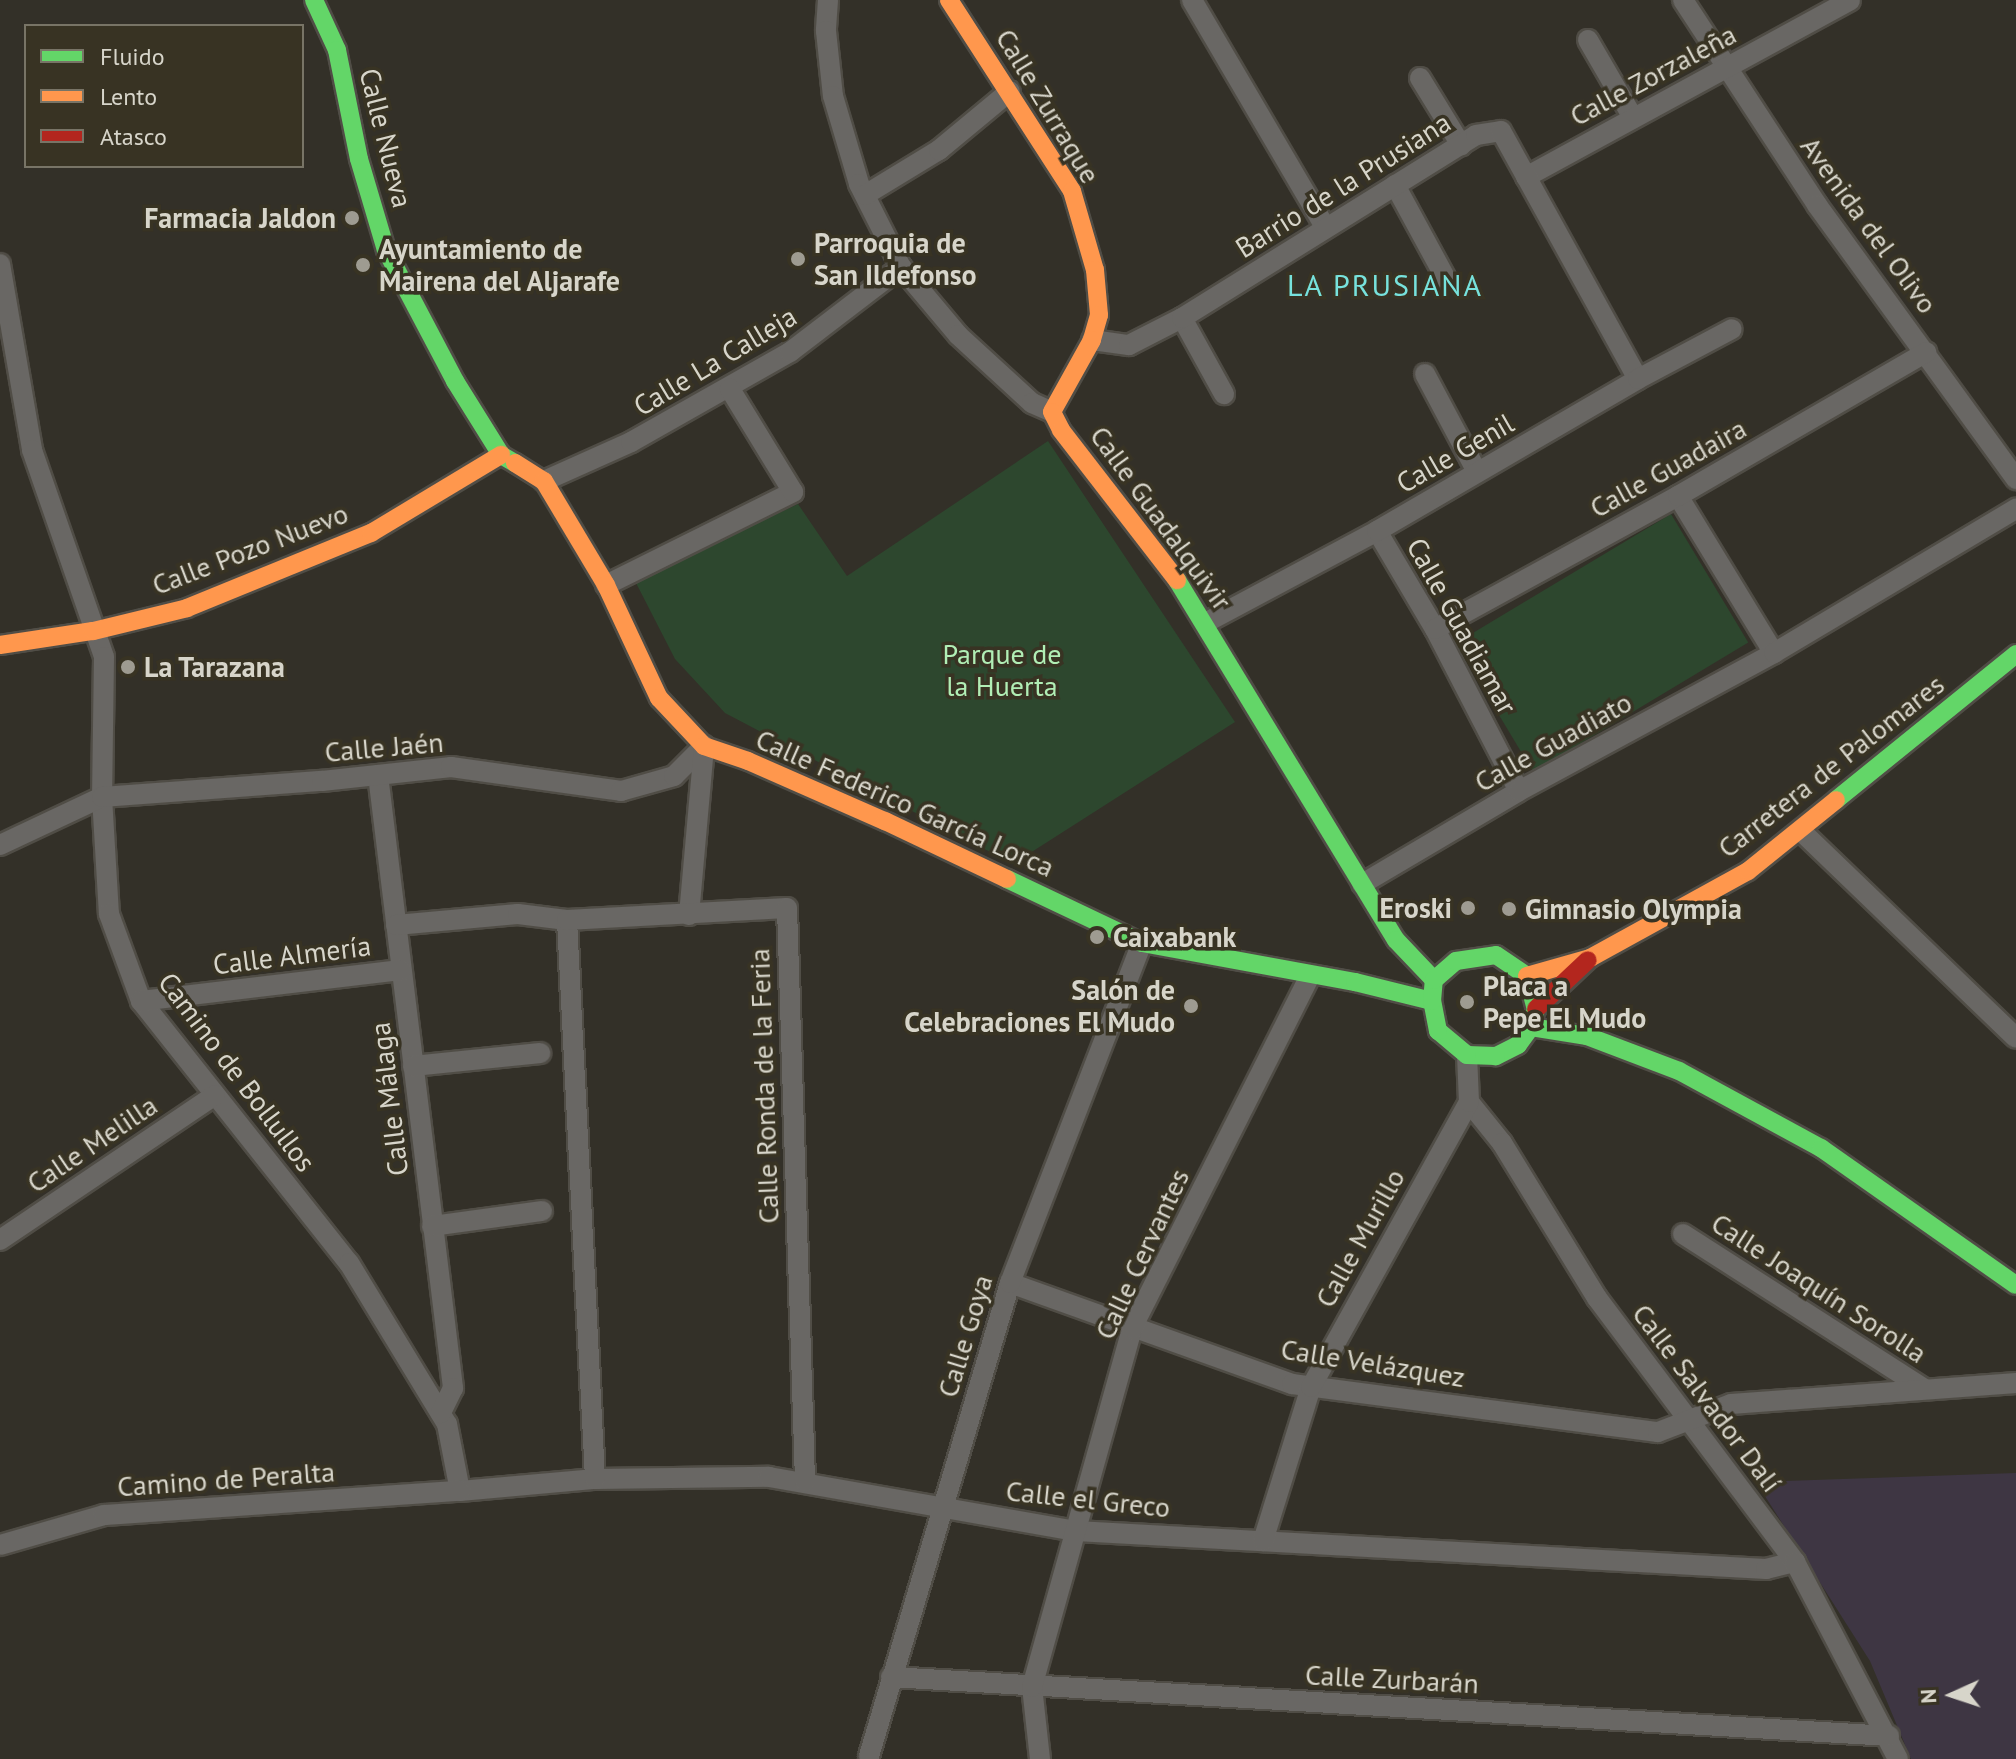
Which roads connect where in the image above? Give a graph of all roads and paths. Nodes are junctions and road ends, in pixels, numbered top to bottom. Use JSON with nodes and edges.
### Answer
{"nodes":[{"id":1,"x":314,"y":0,"type":"edge"},
{"id":2,"x":828,"y":0,"type":"edge"},
{"id":3,"x":949,"y":0,"type":"edge"},
{"id":4,"x":1192,"y":0,"type":"edge"},
{"id":5,"x":1683,"y":0,"type":"edge"},
{"id":6,"x":1850,"y":0,"type":"edge"},
{"id":7,"x":1588,"y":40,"type":"dead end"},
{"id":8,"x":1724,"y":68,"type":"junction"},
{"id":9,"x":1420,"y":78,"type":"dead end"},
{"id":10,"x":1010,"y":91,"type":"junction"},
{"id":11,"x":1632,"y":116,"type":"junction"},
{"id":12,"x":1461,"y":145,"type":"junction"},
{"id":13,"x":1526,"y":177,"type":"junction"},
{"id":14,"x":1395,"y":185,"type":"junction"},
{"id":15,"x":865,"y":195,"type":"junction"},
{"id":16,"x":1326,"y":228,"type":"junction"},
{"id":17,"x":0,"y":264,"type":"edge"},
{"id":18,"x":901,"y":267,"type":"junction"},
{"id":19,"x":1446,"y":279,"type":"dead end"},
{"id":20,"x":1182,"y":318,"type":"junction"},
{"id":21,"x":1732,"y":329,"type":"dead end"},
{"id":22,"x":1092,"y":340,"type":"junction"},
{"id":23,"x":1926,"y":352,"type":"junction"},
{"id":24,"x":1425,"y":374,"type":"dead end"},
{"id":25,"x":1638,"y":379,"type":"junction"},
{"id":26,"x":730,"y":389,"type":"junction"},
{"id":27,"x":1224,"y":394,"type":"dead end"},
{"id":28,"x":1052,"y":412,"type":"junction"},
{"id":29,"x":501,"y":455,"type":"junction"},
{"id":30,"x":1477,"y":472,"type":"junction"},
{"id":31,"x":2016,"y":479,"type":"edge"},
{"id":32,"x":544,"y":481,"type":"junction"},
{"id":33,"x":1678,"y":496,"type":"junction"},
{"id":34,"x":2016,"y":509,"type":"edge"},
{"id":35,"x":1377,"y":531,"type":"junction"},
{"id":36,"x":606,"y":585,"type":"junction"},
{"id":37,"x":1205,"y":623,"type":"junction"},
{"id":38,"x":1435,"y":629,"type":"junction"},
{"id":39,"x":93,"y":631,"type":"junction"},
{"id":40,"x":0,"y":645,"type":"edge"},
{"id":41,"x":1774,"y":653,"type":"junction"},
{"id":42,"x":2016,"y":654,"type":"edge"},
{"id":43,"x":704,"y":746,"type":"junction"},
{"id":44,"x":378,"y":775,"type":"junction"},
{"id":45,"x":1519,"y":791,"type":"junction"},
{"id":46,"x":102,"y":797,"type":"junction"},
{"id":47,"x":1801,"y":831,"type":"junction"},
{"id":48,"x":0,"y":845,"type":"edge"},
{"id":49,"x":1362,"y":884,"type":"junction"},
{"id":50,"x":689,"y":915,"type":"junction"},
{"id":51,"x":567,"y":920,"type":"junction"},
{"id":52,"x":396,"y":925,"type":"junction"},
{"id":53,"x":1142,"y":943,"type":"junction"},
{"id":54,"x":1590,"y":958,"type":"junction"},
{"id":55,"x":401,"y":970,"type":"junction"},
{"id":56,"x":1310,"y":976,"type":"junction"},
{"id":57,"x":1527,"y":976,"type":"junction"},
{"id":58,"x":1434,"y":980,"type":"junction"},
{"id":59,"x":141,"y":1001,"type":"junction"},
{"id":60,"x":1432,"y":1001,"type":"junction"},
{"id":61,"x":1534,"y":1018,"type":"junction"},
{"id":62,"x":2016,"y":1038,"type":"edge"},
{"id":63,"x":540,"y":1053,"type":"dead end"},
{"id":64,"x":1467,"y":1055,"type":"junction"},
{"id":65,"x":413,"y":1066,"type":"junction"},
{"id":66,"x":215,"y":1095,"type":"junction"},
{"id":67,"x":1469,"y":1102,"type":"junction"},
{"id":68,"x":542,"y":1211,"type":"dead end"},
{"id":69,"x":432,"y":1226,"type":"junction"},
{"id":70,"x":1683,"y":1234,"type":"dead end"},
{"id":71,"x":0,"y":1240,"type":"edge"},
{"id":72,"x":1010,"y":1283,"type":"junction"},
{"id":73,"x":2016,"y":1285,"type":"edge"},
{"id":74,"x":1132,"y":1328,"type":"junction"},
{"id":75,"x":2016,"y":1383,"type":"edge"},
{"id":76,"x":1311,"y":1387,"type":"junction"},
{"id":77,"x":1924,"y":1389,"type":"junction"},
{"id":78,"x":441,"y":1413,"type":"junction"},
{"id":79,"x":1692,"y":1421,"type":"junction"},
{"id":80,"x":595,"y":1479,"type":"junction"},
{"id":81,"x":805,"y":1482,"type":"junction"},
{"id":82,"x":460,"y":1491,"type":"junction"},
{"id":83,"x":941,"y":1510,"type":"junction"},
{"id":84,"x":1076,"y":1531,"type":"junction"},
{"id":85,"x":1263,"y":1541,"type":"junction"},
{"id":86,"x":1,"y":1542,"type":"edge"},
{"id":87,"x":1795,"y":1562,"type":"junction"},
{"id":88,"x":891,"y":1677,"type":"junction"},
{"id":89,"x":1032,"y":1687,"type":"junction"},
{"id":90,"x":1889,"y":1736,"type":"junction"},
{"id":91,"x":869,"y":1756,"type":"dead end"},
{"id":92,"x":1040,"y":1759,"type":"edge"},
{"id":93,"x":1898,"y":1759,"type":"edge"}],
"edges":[{"from":1,"to":29,"type":"street","name":"Calle Nueva"},
{"from":2,"to":15,"type":"street","name":"Calle Guadalquivir"},
{"from":3,"to":10,"type":"street","name":"Calle Zurraque"},
{"from":4,"to":16,"type":"street"},
{"from":5,"to":8,"type":"street","name":"Avenida del Olivo"},
{"from":6,"to":8,"type":"street","name":"Calle Zorzaleña"},
{"from":7,"to":11,"type":"street"},
{"from":8,"to":11,"type":"street","name":"Calle Zorzaleña"},
{"from":8,"to":23,"type":"street","name":"Avenida del Olivo"},
{"from":9,"to":12,"type":"street"},
{"from":10,"to":15,"type":"street"},
{"from":10,"to":22,"type":"street","name":"Calle Zurraque"},
{"from":11,"to":13,"type":"street","name":"Calle Zorzaleña"},
{"from":12,"to":13,"type":"street","name":"Barrio de la Prusiana"},
{"from":12,"to":14,"type":"street","name":"Barrio de la Prusiana"},
{"from":13,"to":25,"type":"street","name":"Barrio de la Prusiana"},
{"from":14,"to":16,"type":"street","name":"Barrio de la Prusiana"},
{"from":14,"to":19,"type":"street"},
{"from":15,"to":18,"type":"street","name":"Calle Guadalquivir"},
{"from":16,"to":20,"type":"street","name":"Barrio de la Prusiana"},
{"from":17,"to":39,"type":"street","name":"Camino de Bollullos"},
{"from":18,"to":26,"type":"street","name":"Calle La Calleja"},
{"from":18,"to":28,"type":"street","name":"Calle Guadalquivir"},
{"from":20,"to":22,"type":"street","name":"Barrio de la Prusiana"},
{"from":20,"to":27,"type":"street"},
{"from":21,"to":25,"type":"street","name":"Calle Genil"},
{"from":22,"to":28,"type":"street"},
{"from":23,"to":31,"type":"street","name":"Avenida del Olivo"},
{"from":23,"to":33,"type":"street","name":"Calle Guadaira"},
{"from":24,"to":30,"type":"street"},
{"from":25,"to":30,"type":"street","name":"Calle Genil"},
{"from":26,"to":32,"type":"street","name":"Calle La Calleja"},
{"from":26,"to":36,"type":"street"},
{"from":28,"to":37,"type":"street","name":"Calle Guadalquivir"},
{"from":29,"to":32,"type":"street","name":"Calle Federico García Lorca"},
{"from":29,"to":39,"type":"street","name":"Calle Pozo Nuevo"},
{"from":30,"to":35,"type":"street","name":"Calle Genil"},
{"from":32,"to":36,"type":"street","name":"Calle Federico García Lorca"},
{"from":33,"to":38,"type":"street","name":"Calle Guadaira"},
{"from":33,"to":41,"type":"street"},
{"from":34,"to":41,"type":"street","name":"Calle Guadiato"},
{"from":35,"to":37,"type":"street","name":"Calle Genil"},
{"from":35,"to":38,"type":"street","name":"Calle Guadiamar"},
{"from":36,"to":43,"type":"street","name":"Calle Federico García Lorca"},
{"from":37,"to":49,"type":"street","name":"Calle Guadalquivir"},
{"from":38,"to":45,"type":"street","name":"Calle Guadiamar"},
{"from":39,"to":40,"type":"street","name":"Calle Pozo Nuevo"},
{"from":39,"to":46,"type":"street","name":"Camino de Bollullos"},
{"from":41,"to":45,"type":"street","name":"Calle Guadiato"},
{"from":42,"to":47,"type":"street","name":"Carretera de Palomares"},
{"from":43,"to":44,"type":"street","name":"Calle Jaén"},
{"from":43,"to":50,"type":"street"},
{"from":43,"to":53,"type":"street","name":"Calle Federico García Lorca"},
{"from":44,"to":46,"type":"street","name":"Calle Jaén"},
{"from":44,"to":52,"type":"street","name":"Calle Málaga"},
{"from":45,"to":49,"type":"street","name":"Calle Guadiato"},
{"from":46,"to":48,"type":"street"},
{"from":46,"to":59,"type":"street","name":"Camino de Bollullos"},
{"from":47,"to":54,"type":"street","name":"Carretera de Palomares"},
{"from":47,"to":62,"type":"street"},
{"from":49,"to":58,"type":"street","name":"Calle Guadalquivir"},
{"from":50,"to":51,"type":"street","name":"Calle Ronda de la Feria"},
{"from":50,"to":81,"type":"street","name":"Calle Ronda de la Feria"},
{"from":51,"to":52,"type":"street","name":"Calle Ronda de la Feria"},
{"from":51,"to":80,"type":"street"},
{"from":52,"to":55,"type":"street","name":"Calle Málaga"},
{"from":53,"to":56,"type":"street","name":"Calle Federico García Lorca"},
{"from":53,"to":72,"type":"street","name":"Calle Goya"},
{"from":54,"to":57,"type":"street","name":"Carretera de Palomares"},
{"from":54,"to":61,"type":"street","name":"Carretera de Palomares"},
{"from":55,"to":59,"type":"street","name":"Calle Almería"},
{"from":55,"to":65,"type":"street","name":"Calle Málaga"},
{"from":56,"to":60,"type":"street","name":"Calle Federico García Lorca"},
{"from":56,"to":74,"type":"street","name":"Calle Cervantes"},
{"from":57,"to":58,"type":"street"},
{"from":57,"to":61,"type":"street"},
{"from":58,"to":60,"type":"street"},
{"from":59,"to":66,"type":"street","name":"Camino de Bollullos"},
{"from":60,"to":64,"type":"street"},
{"from":61,"to":64,"type":"street"},
{"from":61,"to":73,"type":"street"},
{"from":63,"to":65,"type":"street"},
{"from":64,"to":67,"type":"street"},
{"from":65,"to":69,"type":"street","name":"Calle Málaga"},
{"from":66,"to":71,"type":"street","name":"Calle Melilla"},
{"from":66,"to":78,"type":"street","name":"Camino de Bollullos"},
{"from":67,"to":76,"type":"street","name":"Calle Murillo"},
{"from":67,"to":79,"type":"street","name":"Calle Salvador Dalí"},
{"from":68,"to":69,"type":"street"},
{"from":69,"to":78,"type":"street","name":"Calle Málaga"},
{"from":70,"to":77,"type":"street","name":"Calle Joaquín Sorolla"},
{"from":72,"to":74,"type":"street","name":"Calle Velázquez"},
{"from":72,"to":83,"type":"street","name":"Calle Goya"},
{"from":74,"to":76,"type":"street","name":"Calle Velázquez"},
{"from":74,"to":84,"type":"street","name":"Calle Cervantes"},
{"from":75,"to":77,"type":"street","name":"Calle Velázquez"},
{"from":76,"to":79,"type":"street","name":"Calle Velázquez"},
{"from":76,"to":85,"type":"street","name":"Calle Murillo"},
{"from":77,"to":79,"type":"street","name":"Calle Velázquez"},
{"from":78,"to":82,"type":"street"},
{"from":79,"to":87,"type":"street","name":"Calle Salvador Dalí"},
{"from":80,"to":81,"type":"street","name":"Calle el Greco"},
{"from":80,"to":82,"type":"street","name":"Calle el Greco"},
{"from":81,"to":83,"type":"street","name":"Calle el Greco"},
{"from":82,"to":86,"type":"street","name":"Camino de Peralta"},
{"from":83,"to":84,"type":"street","name":"Calle el Greco"},
{"from":83,"to":88,"type":"street","name":"Calle Goya"},
{"from":84,"to":85,"type":"street","name":"Calle el Greco"},
{"from":84,"to":89,"type":"street","name":"Calle Cervantes"},
{"from":85,"to":87,"type":"street","name":"Calle el Greco"},
{"from":87,"to":90,"type":"street","name":"Calle Salvador Dalí"},
{"from":88,"to":89,"type":"street","name":"Calle Zurbarán"},
{"from":88,"to":91,"type":"street","name":"Calle Goya"},
{"from":89,"to":90,"type":"street","name":"Calle Zurbarán"},
{"from":89,"to":92,"type":"street","name":"Calle Cervantes"},
{"from":90,"to":93,"type":"street","name":"Calle Salvador Dalí"}]}
